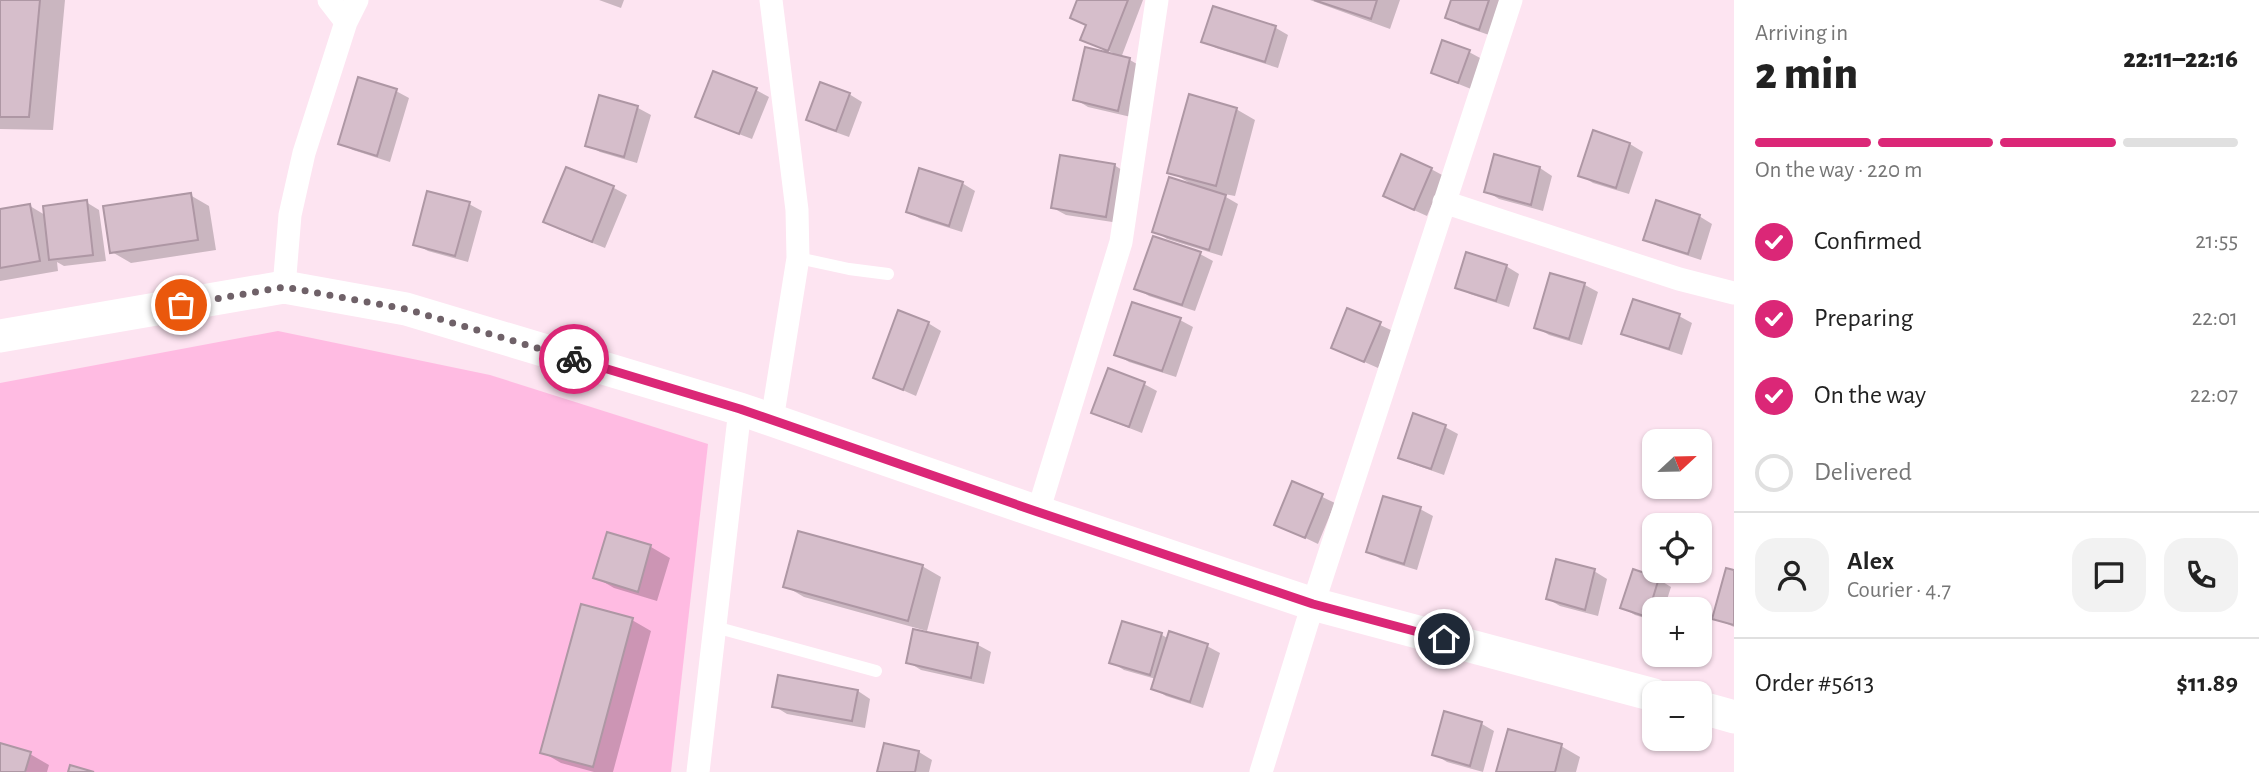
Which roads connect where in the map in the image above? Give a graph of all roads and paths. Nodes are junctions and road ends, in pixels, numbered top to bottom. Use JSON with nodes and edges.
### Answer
{"nodes":[{"id":1,"x":329,"y":0,"type":"edge"},
{"id":2,"x":357,"y":0,"type":"edge"},
{"id":3,"x":771,"y":0,"type":"edge"},
{"id":4,"x":1157,"y":0,"type":"edge"},
{"id":5,"x":1511,"y":0,"type":"edge"},
{"id":6,"x":346,"y":22,"type":"junction"},
{"id":7,"x":1444,"y":202,"type":"junction"},
{"id":8,"x":798,"y":258,"type":"junction"},
{"id":9,"x":888,"y":274,"type":"dead end"},
{"id":10,"x":284,"y":287,"type":"junction"},
{"id":11,"x":1734,"y":293,"type":"edge"},
{"id":12,"x":0,"y":335,"type":"edge"},
{"id":13,"x":740,"y":409,"type":"junction"},
{"id":14,"x":772,"y":420,"type":"junction"},
{"id":15,"x":1038,"y":512,"type":"junction"},
{"id":16,"x":1313,"y":604,"type":"junction"},
{"id":17,"x":715,"y":627,"type":"junction"},
{"id":18,"x":876,"y":671,"type":"dead end"},
{"id":19,"x":1642,"y":692,"type":"edge"},
{"id":20,"x":1712,"y":711,"type":"edge"},
{"id":21,"x":1734,"y":717,"type":"edge"},
{"id":22,"x":698,"y":772,"type":"edge"},
{"id":23,"x":1261,"y":772,"type":"edge"}],
"edges":[{"from":1,"to":6,"type":"street"},
{"from":2,"to":6,"type":"street"},
{"from":3,"to":8,"type":"street"},
{"from":4,"to":15,"type":"street"},
{"from":5,"to":7,"type":"street"},
{"from":6,"to":10,"type":"street"},
{"from":7,"to":11,"type":"street"},
{"from":7,"to":16,"type":"street"},
{"from":8,"to":9,"type":"lane"},
{"from":8,"to":14,"type":"street"},
{"from":10,"to":12,"type":"main road"},
{"from":10,"to":13,"type":"main road"},
{"from":13,"to":14,"type":"main road"},
{"from":13,"to":17,"type":"street"},
{"from":14,"to":15,"type":"main road"},
{"from":15,"to":16,"type":"main road"},
{"from":16,"to":19,"type":"main road"},
{"from":16,"to":23,"type":"street"},
{"from":17,"to":18,"type":"lane"},
{"from":17,"to":22,"type":"street"},
{"from":20,"to":21,"type":"main road"}]}
